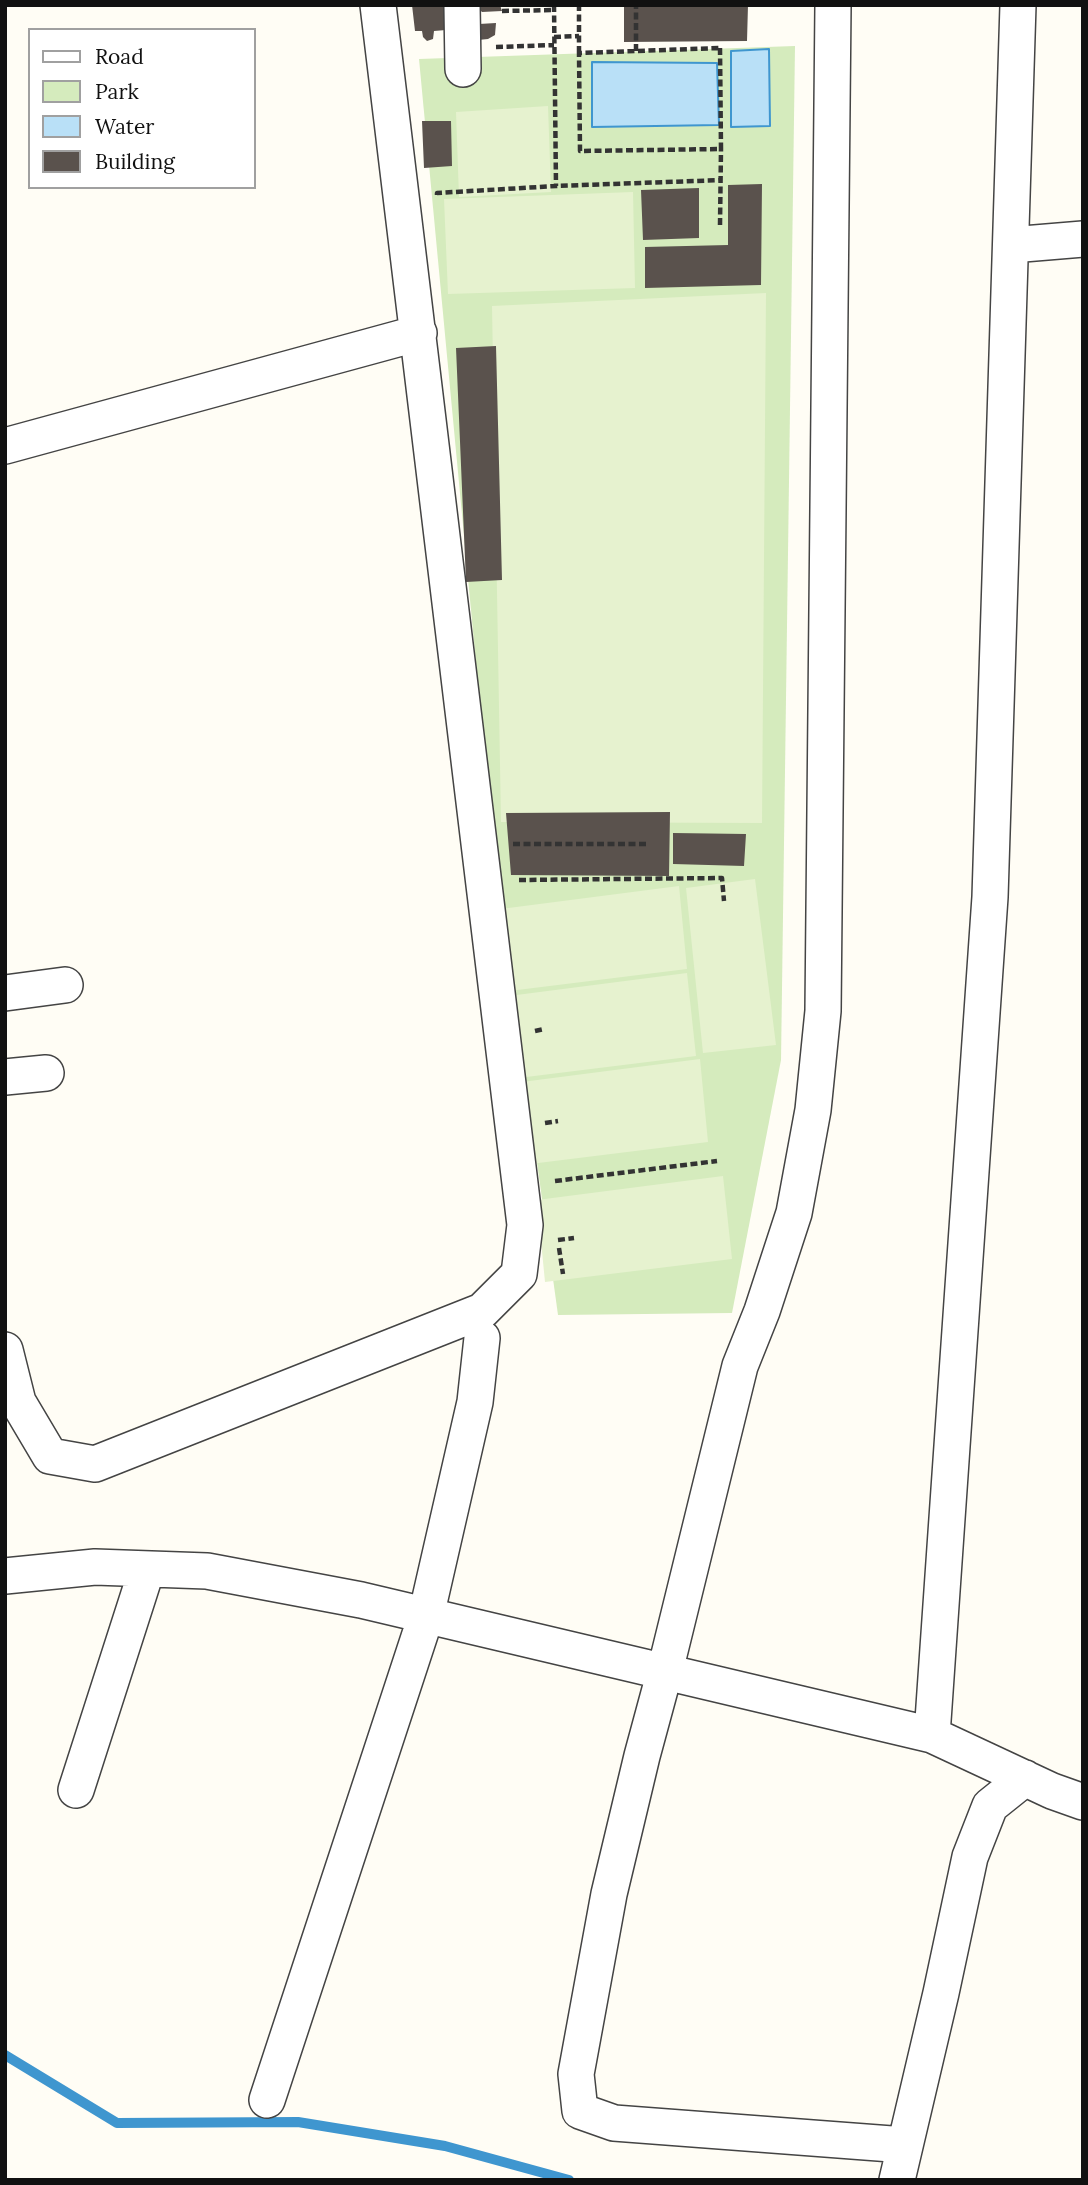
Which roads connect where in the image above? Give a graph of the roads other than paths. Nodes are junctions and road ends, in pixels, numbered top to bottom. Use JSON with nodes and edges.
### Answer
{"nodes":[{"id":1,"x":378,"y":5,"type":"edge"},
{"id":2,"x":463,"y":5,"type":"edge"},
{"id":3,"x":833,"y":5,"type":"edge"},
{"id":4,"x":1018,"y":5,"type":"edge"},
{"id":5,"x":463,"y":69,"type":"dead end"},
{"id":6,"x":1083,"y":239,"type":"edge"},
{"id":7,"x":1011,"y":246,"type":"junction"},
{"id":8,"x":419,"y":333,"type":"junction"},
{"id":9,"x":5,"y":446,"type":"edge"},
{"id":10,"x":65,"y":985,"type":"dead end"},
{"id":11,"x":5,"y":993,"type":"edge"},
{"id":12,"x":46,"y":1073,"type":"dead end"},
{"id":13,"x":5,"y":1077,"type":"edge"},
{"id":14,"x":482,"y":1338,"type":"dead end"},
{"id":15,"x":5,"y":1350,"type":"edge"},
{"id":16,"x":147,"y":1569,"type":"junction"},
{"id":17,"x":5,"y":1576,"type":"edge"},
{"id":18,"x":426,"y":1616,"type":"junction"},
{"id":19,"x":665,"y":1671,"type":"junction"},
{"id":20,"x":932,"y":1735,"type":"junction"},
{"id":21,"x":1025,"y":1778,"type":"junction"},
{"id":22,"x":76,"y":1790,"type":"dead end"},
{"id":23,"x":1083,"y":1802,"type":"edge"},
{"id":24,"x":267,"y":2100,"type":"dead end"},
{"id":25,"x":905,"y":2145,"type":"junction"},
{"id":26,"x":897,"y":2180,"type":"edge"}],
"edges":[{"from":1,"to":8,"type":"street"},
{"from":2,"to":5,"type":"street"},
{"from":3,"to":19,"type":"street"},
{"from":4,"to":7,"type":"street"},
{"from":6,"to":7,"type":"street"},
{"from":7,"to":20,"type":"street"},
{"from":8,"to":9,"type":"street"},
{"from":8,"to":15,"type":"street"},
{"from":10,"to":11,"type":"street"},
{"from":12,"to":13,"type":"street"},
{"from":14,"to":18,"type":"street"},
{"from":16,"to":17,"type":"street"},
{"from":16,"to":18,"type":"street"},
{"from":16,"to":22,"type":"street"},
{"from":18,"to":19,"type":"street"},
{"from":18,"to":24,"type":"street"},
{"from":19,"to":20,"type":"street"},
{"from":19,"to":25,"type":"street"},
{"from":20,"to":21,"type":"street"},
{"from":21,"to":23,"type":"street"},
{"from":21,"to":25,"type":"street"},
{"from":25,"to":26,"type":"street"}]}
